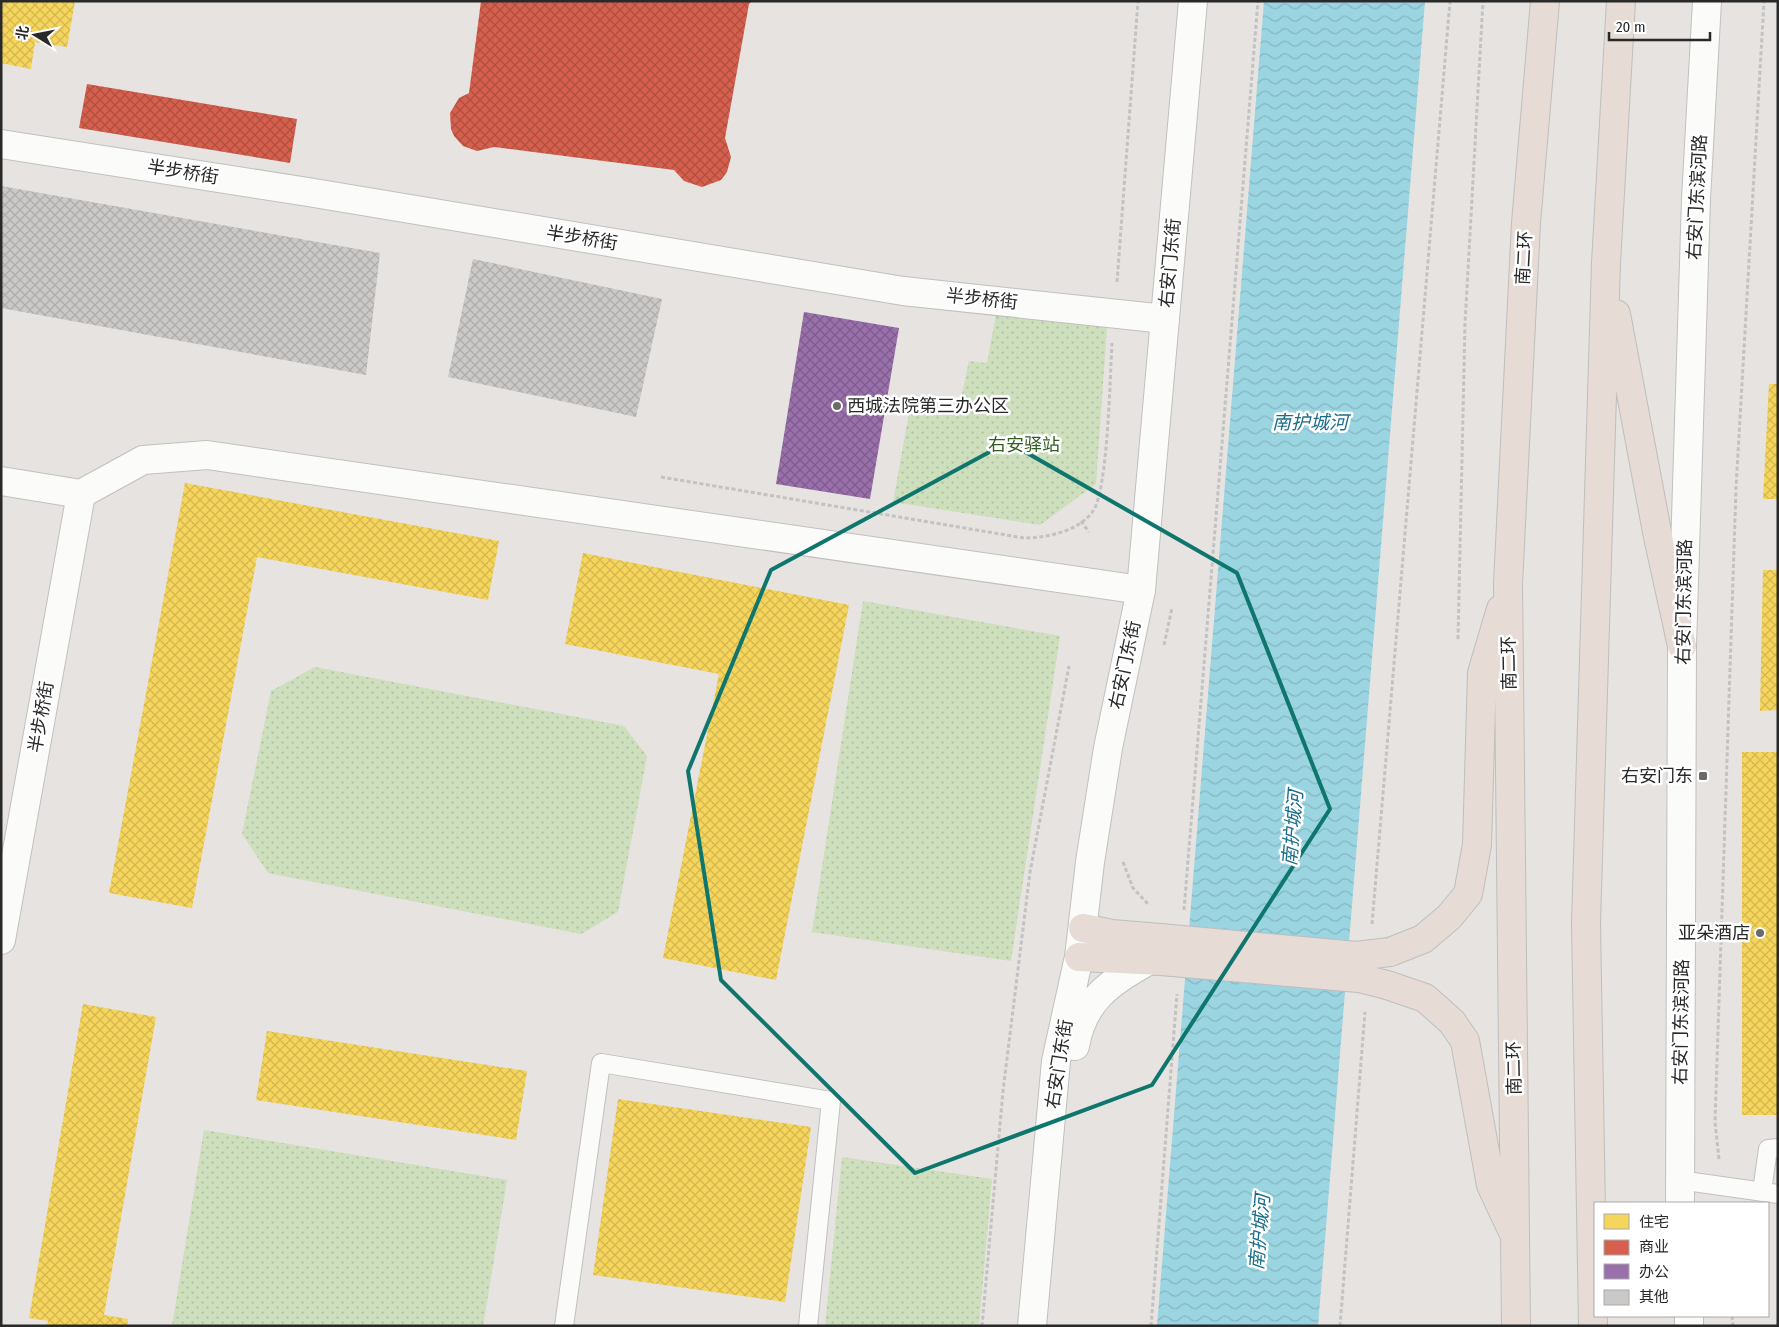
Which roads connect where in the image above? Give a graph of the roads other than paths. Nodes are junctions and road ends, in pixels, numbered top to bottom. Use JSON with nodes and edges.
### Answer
{"nodes":[{"id":1,"x":1193,"y":1,"type":"edge"},
{"id":2,"x":1545,"y":1,"type":"edge"},
{"id":3,"x":1621,"y":1,"type":"edge"},
{"id":4,"x":1707,"y":1,"type":"edge"},
{"id":5,"x":1,"y":144,"type":"edge"},
{"id":6,"x":1606,"y":263,"type":"junction"},
{"id":7,"x":1165,"y":319,"type":"junction"},
{"id":8,"x":1,"y":481,"type":"edge"},
{"id":9,"x":81,"y":494,"type":"junction"},
{"id":10,"x":1508,"y":584,"type":"junction"},
{"id":11,"x":1141,"y":590,"type":"junction"},
{"id":12,"x":1682,"y":646,"type":"junction"},
{"id":13,"x":1083,"y":928,"type":"junction"},
{"id":14,"x":1,"y":940,"type":"edge"},
{"id":15,"x":1157,"y":953,"type":"junction"},
{"id":16,"x":1079,"y":958,"type":"junction"},
{"id":17,"x":1778,"y":1148,"type":"edge"},
{"id":18,"x":1680,"y":1192,"type":"edge"},
{"id":19,"x":1770,"y":1192,"type":"edge"},
{"id":20,"x":1514,"y":1236,"type":"junction"},
{"id":21,"x":564,"y":1326,"type":"edge"},
{"id":22,"x":808,"y":1326,"type":"edge"},
{"id":23,"x":1032,"y":1326,"type":"edge"},
{"id":24,"x":1045,"y":1326,"type":"edge"},
{"id":25,"x":1516,"y":1326,"type":"edge"},
{"id":26,"x":1593,"y":1326,"type":"edge"}],
"edges":[{"from":1,"to":7,"type":"street","name":"右安门东街"},
{"from":2,"to":10,"type":"highway","name":"南二环"},
{"from":3,"to":6,"type":"highway"},
{"from":4,"to":12,"type":"street","name":"右安门东滨河路"},
{"from":5,"to":7,"type":"street","name":"半步桥街"},
{"from":6,"to":12,"type":"highway"},
{"from":6,"to":26,"type":"highway"},
{"from":7,"to":11,"type":"street","name":"右安门东街"},
{"from":8,"to":9,"type":"street"},
{"from":9,"to":11,"type":"street"},
{"from":9,"to":14,"type":"street","name":"半步桥街"},
{"from":10,"to":15,"type":"highway","bridge":true},
{"from":10,"to":20,"type":"highway","name":"南二环"},
{"from":11,"to":13,"type":"street","name":"右安门东街"},
{"from":12,"to":18,"type":"street","name":"右安门东滨河路"},
{"from":13,"to":15,"type":"highway"},
{"from":13,"to":16,"type":"street","name":"右安门东街"},
{"from":15,"to":16,"type":"highway"},
{"from":15,"to":20,"type":"highway","bridge":true},
{"from":15,"to":24,"type":"street"},
{"from":16,"to":23,"type":"street","name":"右安门东街"},
{"from":17,"to":19,"type":"lane"},
{"from":18,"to":19,"type":"lane"},
{"from":20,"to":25,"type":"highway","name":"南二环"},
{"from":21,"to":22,"type":"lane"}]}
